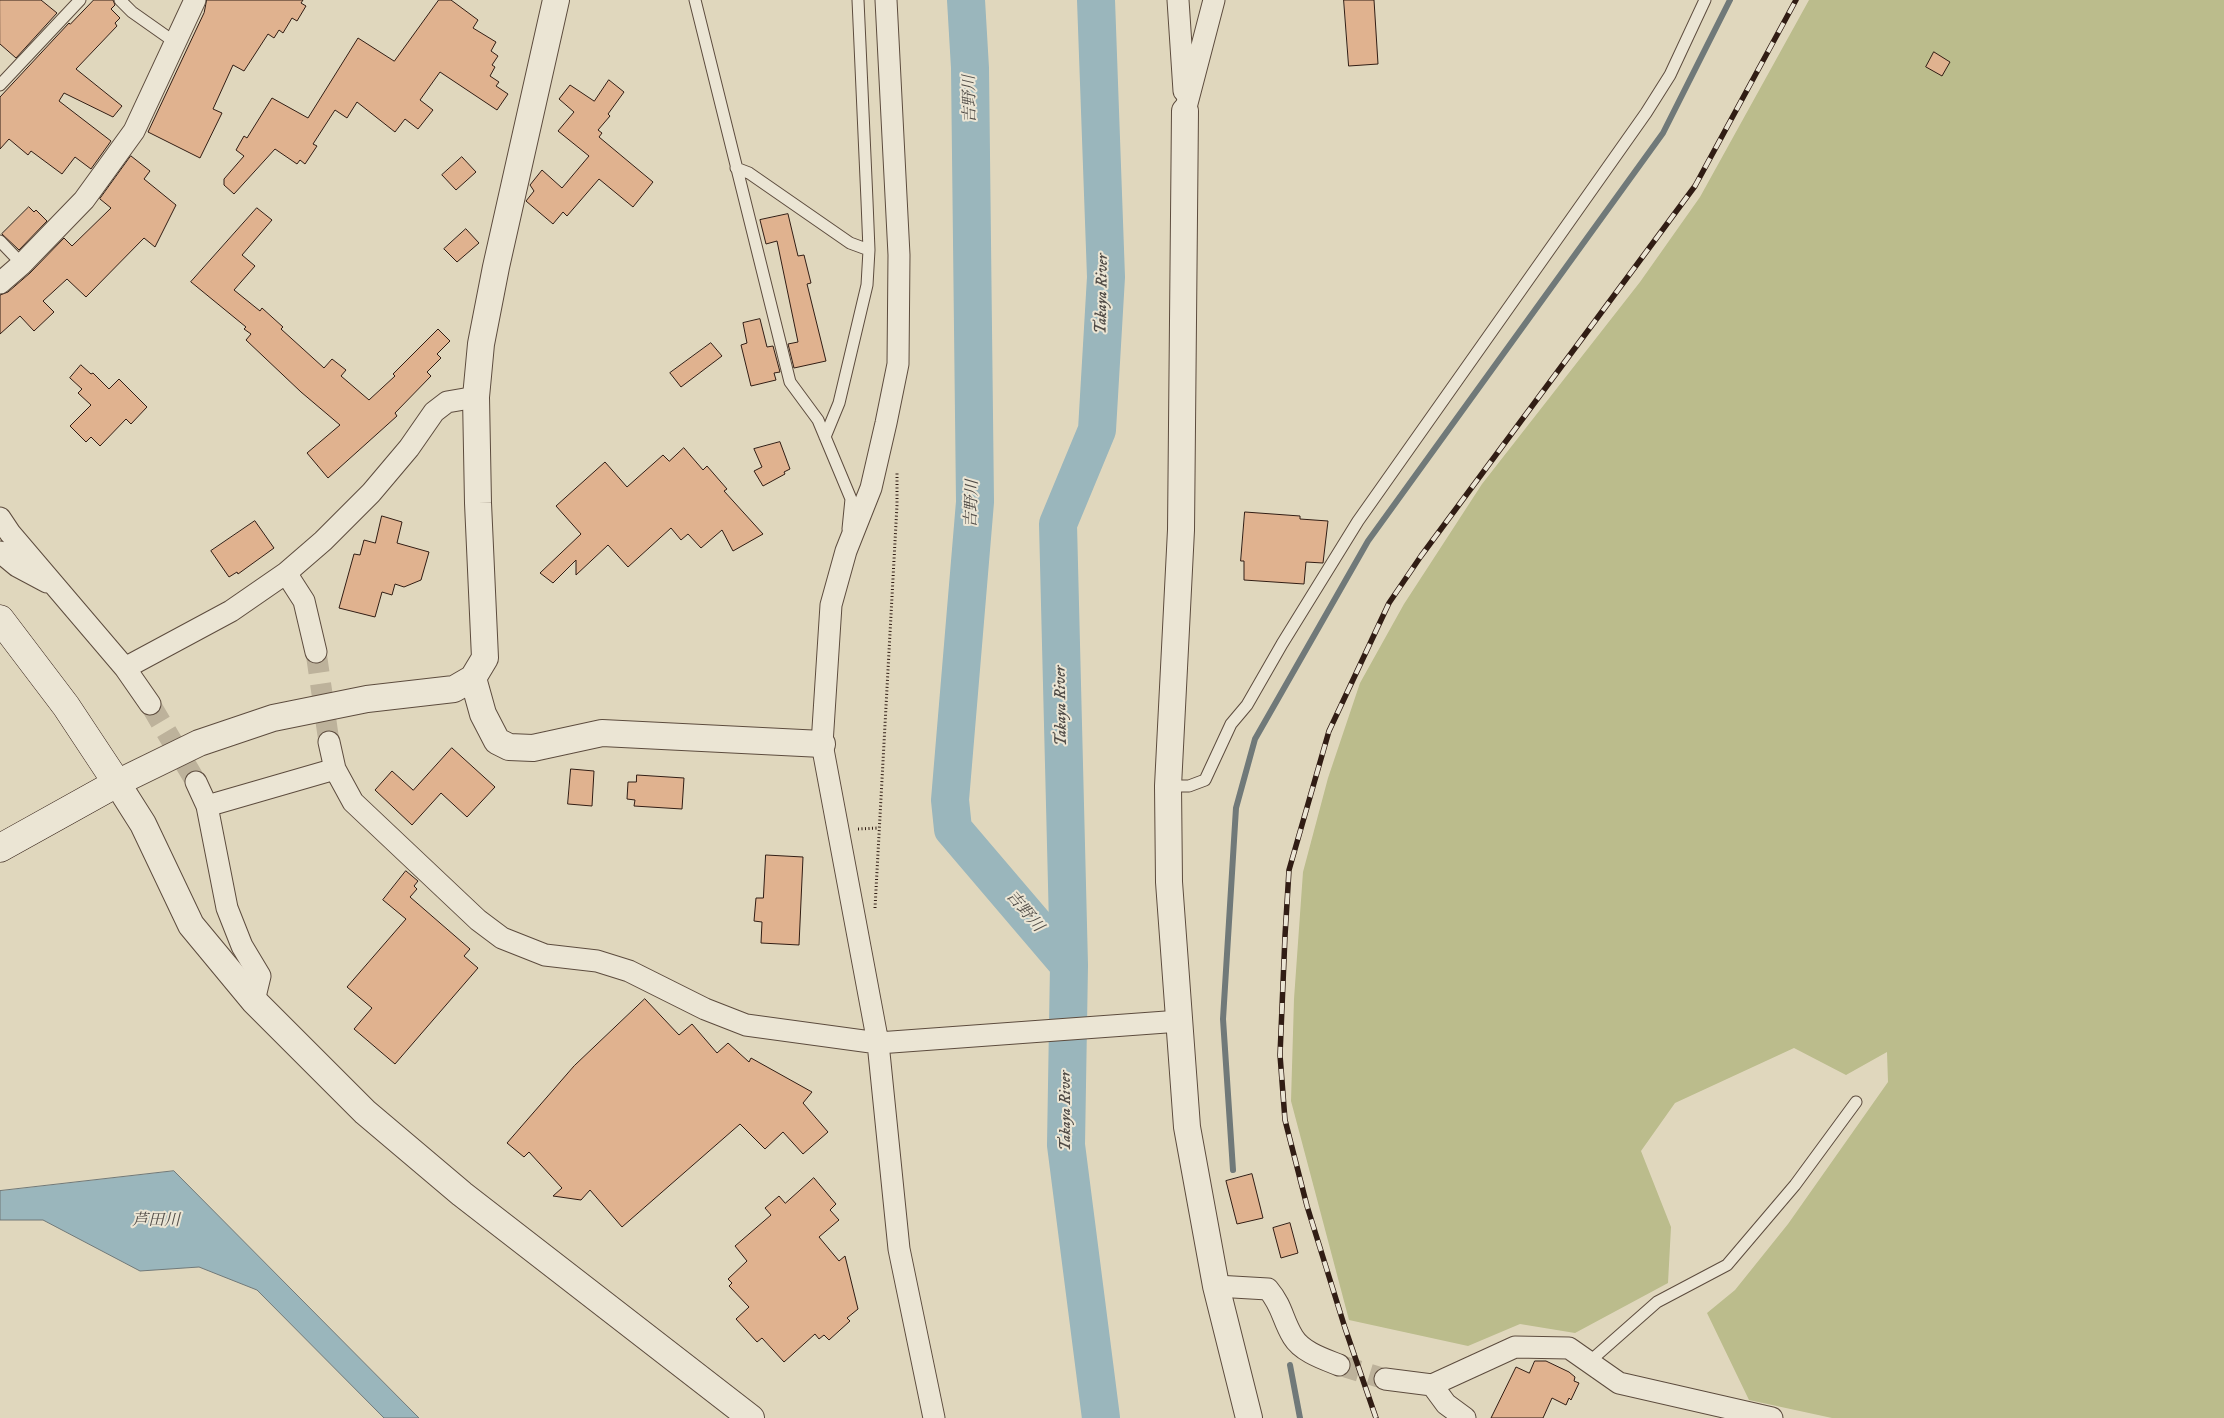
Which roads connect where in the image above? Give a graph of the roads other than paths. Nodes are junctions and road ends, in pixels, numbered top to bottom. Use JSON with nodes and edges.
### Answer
{"nodes":[{"id":1,"x":80,"y":0,"type":"edge"},
{"id":2,"x":120,"y":0,"type":"edge"},
{"id":3,"x":195,"y":0,"type":"edge"},
{"id":4,"x":556,"y":0,"type":"edge"},
{"id":5,"x":695,"y":0,"type":"edge"},
{"id":6,"x":858,"y":0,"type":"edge"},
{"id":7,"x":886,"y":0,"type":"edge"},
{"id":8,"x":1178,"y":0,"type":"edge"},
{"id":9,"x":1214,"y":0,"type":"edge"},
{"id":10,"x":1705,"y":0,"type":"edge"},
{"id":11,"x":176,"y":43,"type":"junction"},
{"id":12,"x":0,"y":85,"type":"edge"},
{"id":13,"x":1185,"y":111,"type":"junction"},
{"id":14,"x":736,"y":168,"type":"junction"},
{"id":15,"x":0,"y":241,"type":"edge"},
{"id":16,"x":869,"y":250,"type":"junction"},
{"id":17,"x":22,"y":264,"type":"junction"},
{"id":18,"x":0,"y":283,"type":"edge"},
{"id":19,"x":476,"y":397,"type":"junction"},
{"id":20,"x":825,"y":437,"type":"junction"},
{"id":21,"x":0,"y":518,"type":"edge"},
{"id":22,"x":846,"y":551,"type":"junction"},
{"id":23,"x":0,"y":552,"type":"edge"},
{"id":24,"x":286,"y":573,"type":"junction"},
{"id":25,"x":58,"y":588,"type":"junction"},
{"id":26,"x":0,"y":619,"type":"edge"},
{"id":27,"x":316,"y":652,"type":"tunnel mouth"},
{"id":28,"x":125,"y":668,"type":"junction"},
{"id":29,"x":473,"y":678,"type":"junction"},
{"id":30,"x":150,"y":704,"type":"tunnel mouth"},
{"id":31,"x":329,"y":742,"type":"tunnel mouth"},
{"id":32,"x":822,"y":744,"type":"junction"},
{"id":33,"x":335,"y":769,"type":"junction"},
{"id":34,"x":196,"y":782,"type":"tunnel mouth"},
{"id":35,"x":117,"y":783,"type":"junction"},
{"id":36,"x":1168,"y":786,"type":"junction"},
{"id":37,"x":208,"y":806,"type":"junction"},
{"id":38,"x":0,"y":848,"type":"edge"},
{"id":39,"x":254,"y":1001,"type":"junction"},
{"id":40,"x":1180,"y":1021,"type":"junction"},
{"id":41,"x":883,"y":1042,"type":"junction"},
{"id":42,"x":1856,"y":1102,"type":"dead end"},
{"id":43,"x":1216,"y":1286,"type":"junction"},
{"id":44,"x":1589,"y":1362,"type":"junction"},
{"id":45,"x":1339,"y":1365,"type":"tunnel mouth"},
{"id":46,"x":1385,"y":1379,"type":"tunnel mouth"},
{"id":47,"x":1432,"y":1385,"type":"junction"},
{"id":48,"x":752,"y":1418,"type":"edge"},
{"id":49,"x":934,"y":1418,"type":"edge"},
{"id":50,"x":1249,"y":1418,"type":"edge"},
{"id":51,"x":1465,"y":1418,"type":"edge"},
{"id":52,"x":1772,"y":1418,"type":"edge"}],
"edges":[{"from":1,"to":12,"type":"lane"},
{"from":2,"to":11,"type":"lane"},
{"from":3,"to":11,"type":"street"},
{"from":4,"to":19,"type":"street"},
{"from":5,"to":14,"type":"lane"},
{"from":6,"to":16,"type":"lane"},
{"from":7,"to":22,"type":"street"},
{"from":8,"to":13,"type":"street"},
{"from":9,"to":13,"type":"street"},
{"from":10,"to":36,"type":"lane"},
{"from":11,"to":17,"type":"street"},
{"from":13,"to":36,"type":"street"},
{"from":14,"to":16,"type":"lane"},
{"from":14,"to":20,"type":"lane"},
{"from":15,"to":17,"type":"lane"},
{"from":16,"to":20,"type":"lane"},
{"from":17,"to":18,"type":"street"},
{"from":19,"to":24,"type":"street"},
{"from":19,"to":29,"type":"street"},
{"from":20,"to":22,"type":"lane"},
{"from":21,"to":25,"type":"street"},
{"from":22,"to":32,"type":"street"},
{"from":23,"to":25,"type":"street"},
{"from":24,"to":27,"type":"street"},
{"from":24,"to":28,"type":"street"},
{"from":25,"to":28,"type":"street"},
{"from":26,"to":35,"type":"main road"},
{"from":28,"to":30,"type":"street"},
{"from":29,"to":32,"type":"street"},
{"from":29,"to":35,"type":"street"},
{"from":31,"to":33,"type":"street"},
{"from":32,"to":41,"type":"street"},
{"from":33,"to":37,"type":"street"},
{"from":33,"to":41,"type":"street"},
{"from":34,"to":37,"type":"street"},
{"from":35,"to":38,"type":"main road"},
{"from":35,"to":39,"type":"street"},
{"from":36,"to":40,"type":"street"},
{"from":37,"to":39,"type":"street"},
{"from":39,"to":48,"type":"street"},
{"from":40,"to":41,"type":"street"},
{"from":40,"to":43,"type":"street"},
{"from":41,"to":49,"type":"street"},
{"from":42,"to":44,"type":"lane"},
{"from":43,"to":45,"type":"street"},
{"from":43,"to":50,"type":"street"},
{"from":44,"to":47,"type":"street"},
{"from":44,"to":52,"type":"street"},
{"from":46,"to":47,"type":"street"},
{"from":47,"to":51,"type":"street"}]}
